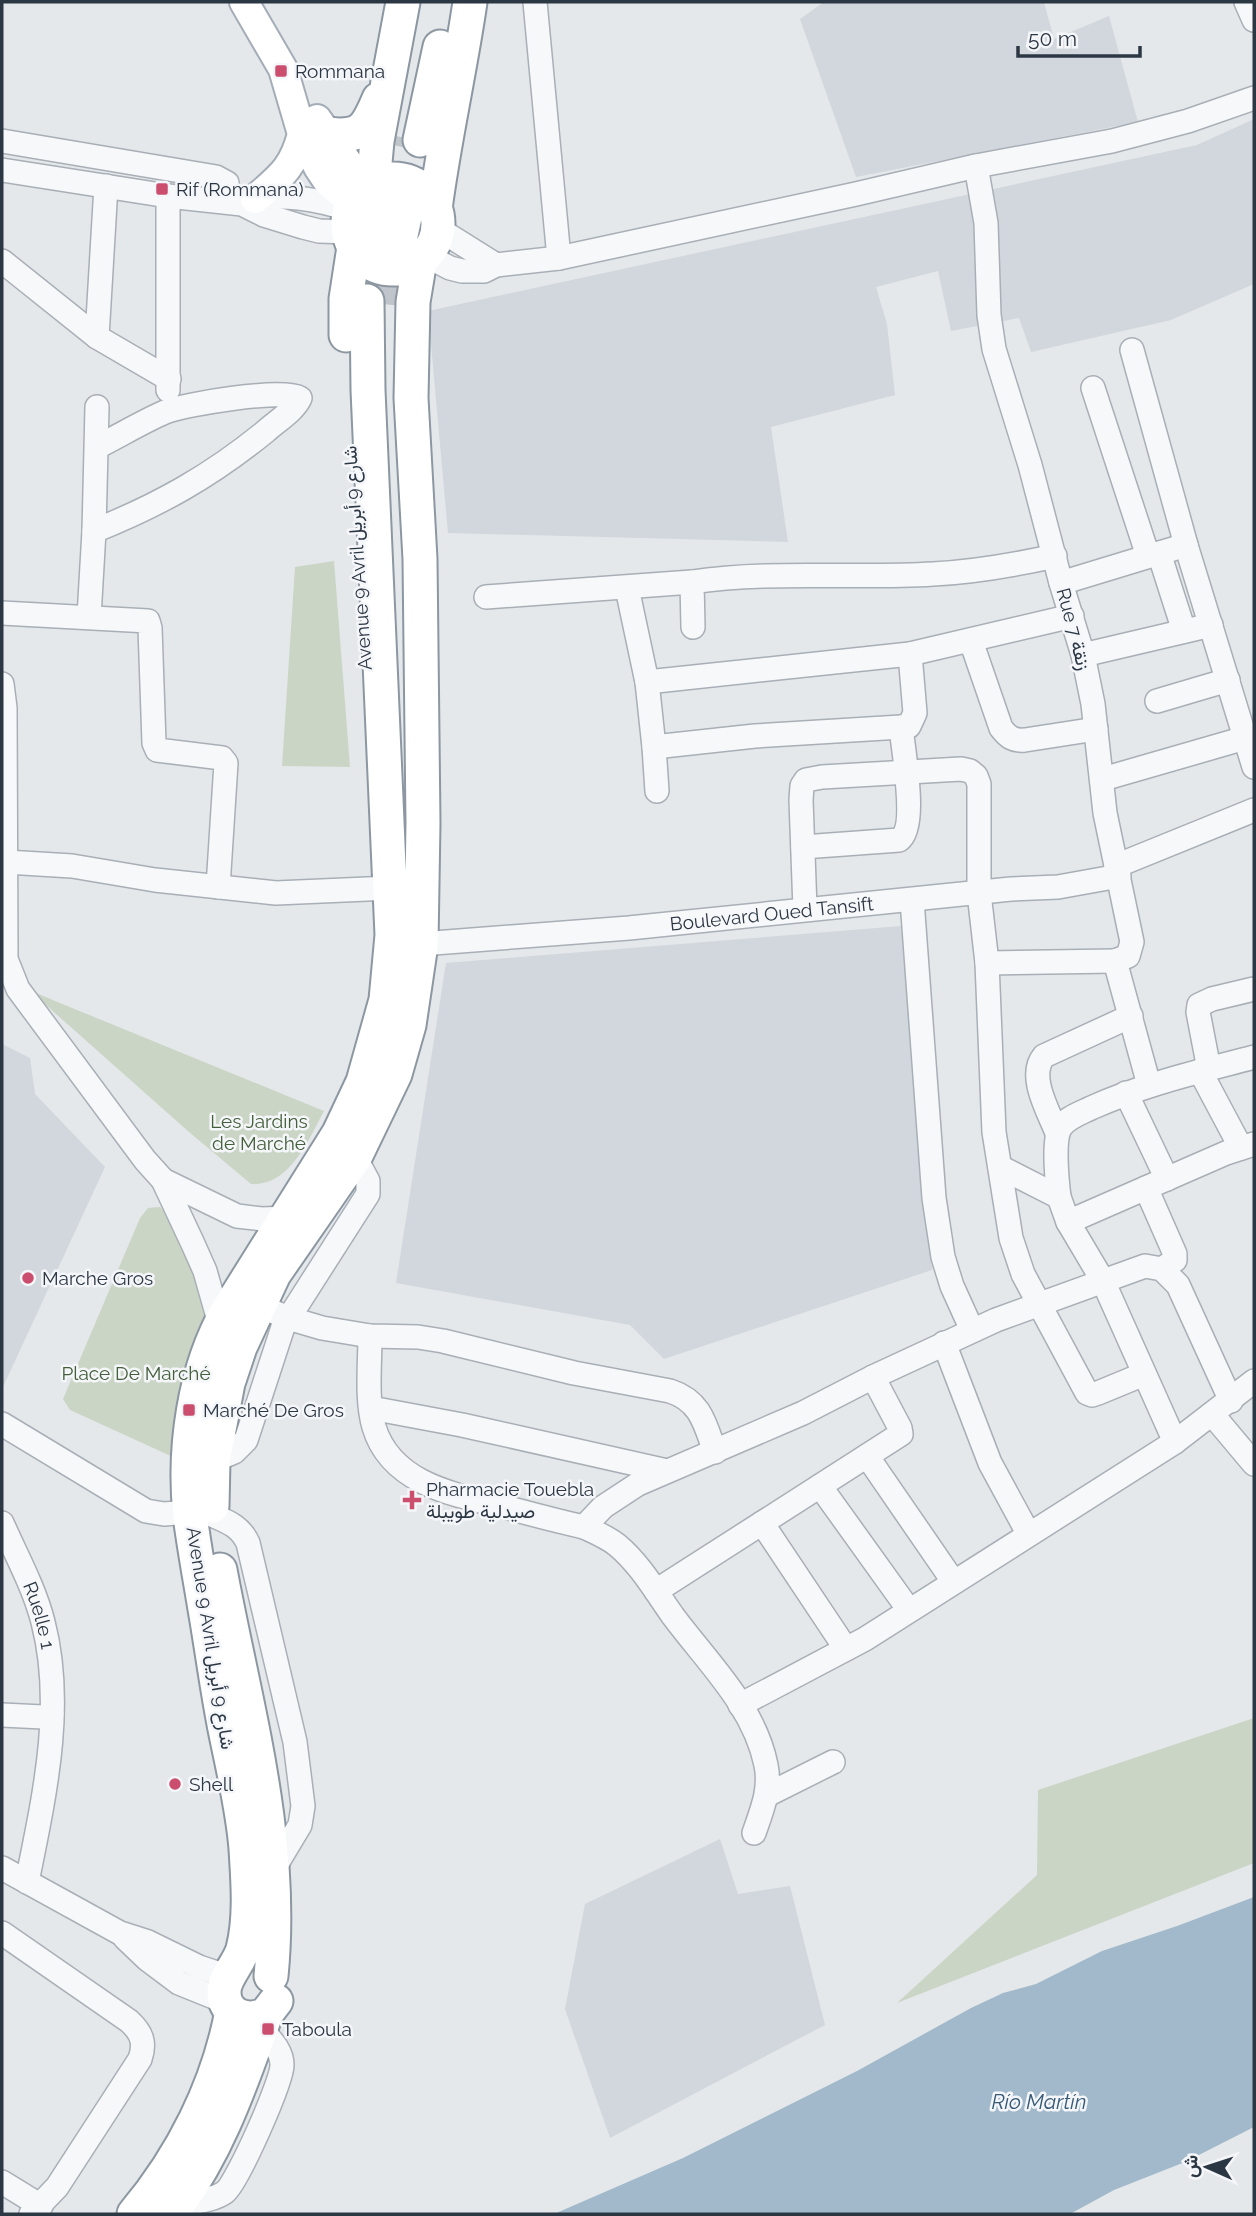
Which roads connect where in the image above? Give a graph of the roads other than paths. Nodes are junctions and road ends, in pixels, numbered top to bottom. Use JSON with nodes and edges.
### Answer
{"nodes":[{"id":1,"x":244,"y":2,"type":"edge"},
{"id":2,"x":403,"y":2,"type":"edge"},
{"id":3,"x":424,"y":2,"type":"edge"},
{"id":4,"x":448,"y":2,"type":"edge"},
{"id":5,"x":470,"y":2,"type":"edge"},
{"id":6,"x":535,"y":2,"type":"edge"},
{"id":7,"x":1246,"y":2,"type":"edge"},
{"id":8,"x":1254,"y":20,"type":"edge"},
{"id":9,"x":391,"y":71,"type":"junction"},
{"id":10,"x":1254,"y":98,"type":"edge"},
{"id":11,"x":314,"y":134,"type":"junction"},
{"id":12,"x":2,"y":141,"type":"edge"},
{"id":13,"x":44,"y":147,"type":"junction"},
{"id":14,"x":976,"y":166,"type":"junction"},
{"id":15,"x":2,"y":170,"type":"edge"},
{"id":16,"x":39,"y":176,"type":"junction"},
{"id":17,"x":106,"y":186,"type":"junction"},
{"id":18,"x":168,"y":196,"type":"junction"},
{"id":19,"x":242,"y":202,"type":"junction"},
{"id":20,"x":388,"y":222,"type":"junction"},
{"id":21,"x":559,"y":258,"type":"junction"},
{"id":22,"x":2,"y":261,"type":"edge"},
{"id":23,"x":97,"y":337,"type":"junction"},
{"id":24,"x":1132,"y":350,"type":"dead end"},
{"id":25,"x":169,"y":379,"type":"junction"},
{"id":26,"x":1093,"y":387,"type":"dead end"},
{"id":27,"x":97,"y":407,"type":"dead end"},
{"id":28,"x":168,"y":411,"type":"junction"},
{"id":29,"x":97,"y":447,"type":"junction"},
{"id":30,"x":94,"y":531,"type":"junction"},
{"id":31,"x":1186,"y":545,"type":"junction"},
{"id":32,"x":1154,"y":555,"type":"junction"},
{"id":33,"x":1055,"y":556,"type":"junction"},
{"id":34,"x":692,"y":582,"type":"junction"},
{"id":35,"x":1061,"y":583,"type":"junction"},
{"id":36,"x":627,"y":588,"type":"junction"},
{"id":37,"x":486,"y":597,"type":"dead end"},
{"id":38,"x":2,"y":612,"type":"edge"},
{"id":39,"x":1072,"y":616,"type":"junction"},
{"id":40,"x":89,"y":617,"type":"junction"},
{"id":41,"x":1211,"y":625,"type":"junction"},
{"id":42,"x":693,"y":627,"type":"dead end"},
{"id":43,"x":1184,"y":631,"type":"junction"},
{"id":44,"x":971,"y":640,"type":"junction"},
{"id":45,"x":910,"y":654,"type":"junction"},
{"id":46,"x":1083,"y":655,"type":"junction"},
{"id":47,"x":1228,"y":680,"type":"junction"},
{"id":48,"x":648,"y":682,"type":"junction"},
{"id":49,"x":2,"y":684,"type":"edge"},
{"id":50,"x":1157,"y":701,"type":"dead end"},
{"id":51,"x":901,"y":727,"type":"junction"},
{"id":52,"x":1096,"y":729,"type":"junction"},
{"id":53,"x":1245,"y":738,"type":"junction"},
{"id":54,"x":654,"y":747,"type":"junction"},
{"id":55,"x":1254,"y":766,"type":"edge"},
{"id":56,"x":906,"y":773,"type":"junction"},
{"id":57,"x":1103,"y":779,"type":"junction"},
{"id":58,"x":3,"y":788,"type":"edge"},
{"id":59,"x":657,"y":791,"type":"dead end"},
{"id":60,"x":1254,"y":810,"type":"edge"},
{"id":61,"x":423,"y":823,"type":"junction"},
{"id":62,"x":803,"y":847,"type":"junction"},
{"id":63,"x":4,"y":856,"type":"edge"},
{"id":64,"x":1117,"y":871,"type":"junction"},
{"id":65,"x":390,"y":878,"type":"junction"},
{"id":66,"x":218,"y":887,"type":"junction"},
{"id":67,"x":979,"y":893,"type":"junction"},
{"id":68,"x":912,"y":900,"type":"junction"},
{"id":69,"x":805,"y":909,"type":"junction"},
{"id":70,"x":421,"y":944,"type":"junction"},
{"id":71,"x":1115,"y":961,"type":"junction"},
{"id":72,"x":987,"y":963,"type":"junction"},
{"id":73,"x":1254,"y":989,"type":"edge"},
{"id":74,"x":1131,"y":1016,"type":"junction"},
{"id":75,"x":1254,"y":1057,"type":"edge"},
{"id":76,"x":1204,"y":1070,"type":"junction"},
{"id":77,"x":1149,"y":1084,"type":"junction"},
{"id":78,"x":1126,"y":1093,"type":"junction"},
{"id":79,"x":1058,"y":1133,"type":"junction"},
{"id":80,"x":1248,"y":1152,"type":"edge"},
{"id":81,"x":355,"y":1157,"type":"junction"},
{"id":82,"x":1000,"y":1167,"type":"junction"},
{"id":83,"x":1167,"y":1179,"type":"junction"},
{"id":84,"x":163,"y":1180,"type":"junction"},
{"id":85,"x":1146,"y":1188,"type":"junction"},
{"id":86,"x":1059,"y":1197,"type":"junction"},
{"id":87,"x":1068,"y":1222,"type":"junction"},
{"id":88,"x":291,"y":1229,"type":"junction"},
{"id":89,"x":1162,"y":1269,"type":"junction"},
{"id":90,"x":1103,"y":1281,"type":"junction"},
{"id":91,"x":1039,"y":1303,"type":"junction"},
{"id":92,"x":258,"y":1305,"type":"junction"},
{"id":93,"x":288,"y":1318,"type":"junction"},
{"id":94,"x":972,"y":1330,"type":"junction"},
{"id":95,"x":370,"y":1336,"type":"junction"},
{"id":96,"x":944,"y":1343,"type":"junction"},
{"id":97,"x":222,"y":1344,"type":"junction"},
{"id":98,"x":1144,"y":1374,"type":"junction"},
{"id":99,"x":873,"y":1377,"type":"junction"},
{"id":100,"x":1254,"y":1381,"type":"edge"},
{"id":101,"x":371,"y":1408,"type":"junction"},
{"id":102,"x":1221,"y":1408,"type":"junction"},
{"id":103,"x":2,"y":1424,"type":"edge"},
{"id":104,"x":1175,"y":1442,"type":"junction"},
{"id":105,"x":715,"y":1452,"type":"junction"},
{"id":106,"x":867,"y":1456,"type":"junction"},
{"id":107,"x":213,"y":1461,"type":"junction"},
{"id":108,"x":1253,"y":1461,"type":"edge"},
{"id":109,"x":667,"y":1471,"type":"junction"},
{"id":110,"x":820,"y":1486,"type":"junction"},
{"id":111,"x":201,"y":1514,"type":"junction"},
{"id":112,"x":2,"y":1523,"type":"edge"},
{"id":113,"x":762,"y":1523,"type":"junction"},
{"id":114,"x":584,"y":1527,"type":"junction"},
{"id":115,"x":1028,"y":1533,"type":"junction"},
{"id":116,"x":953,"y":1581,"type":"junction"},
{"id":117,"x":656,"y":1591,"type":"junction"},
{"id":118,"x":909,"y":1610,"type":"junction"},
{"id":119,"x":846,"y":1649,"type":"junction"},
{"id":120,"x":740,"y":1705,"type":"junction"},
{"id":121,"x":52,"y":1714,"type":"junction"},
{"id":122,"x":2,"y":1715,"type":"edge"},
{"id":123,"x":833,"y":1762,"type":"dead end"},
{"id":124,"x":767,"y":1795,"type":"junction"},
{"id":125,"x":754,"y":1833,"type":"dead end"},
{"id":126,"x":10,"y":1878,"type":"edge"},
{"id":127,"x":2,"y":1933,"type":"edge"},
{"id":128,"x":271,"y":1976,"type":"junction"},
{"id":129,"x":230,"y":1991,"type":"junction"},
{"id":130,"x":263,"y":2022,"type":"junction"},
{"id":131,"x":2,"y":2182,"type":"edge"},
{"id":132,"x":36,"y":2210,"type":"edge"},
{"id":133,"x":174,"y":2210,"type":"edge"},
{"id":134,"x":134,"y":2214,"type":"edge"}],
"edges":[{"from":1,"to":11,"type":"main road"},
{"from":2,"to":9,"type":"highway","name":"Avenue 9 Avril شارع 9 أبريل"},
{"from":3,"to":4,"type":"highway"},
{"from":5,"to":20,"type":"highway","name":"Avenue 9 Avril شارع 9 أبريل"},
{"from":6,"to":21,"type":"street"},
{"from":7,"to":8,"type":"street"},
{"from":9,"to":11,"type":"highway"},
{"from":9,"to":20,"type":"highway","name":"Avenue 9 Avril شارع 9 أبريل"},
{"from":10,"to":14,"type":"street"},
{"from":11,"to":19,"type":"main road"},
{"from":11,"to":20,"type":"main road"},
{"from":12,"to":13,"type":"street"},
{"from":13,"to":16,"type":"street"},
{"from":13,"to":19,"type":"street"},
{"from":14,"to":21,"type":"street"},
{"from":14,"to":33,"type":"street","name":"Rue 7 زنقة"},
{"from":15,"to":16,"type":"street"},
{"from":16,"to":17,"type":"street"},
{"from":17,"to":18,"type":"street"},
{"from":17,"to":23,"type":"street"},
{"from":18,"to":19,"type":"street"},
{"from":18,"to":25,"type":"street"},
{"from":19,"to":20,"type":"street"},
{"from":20,"to":21,"type":"street"},
{"from":20,"to":61,"type":"highway","name":"Avenue 9 Avril شارع 9 أبريل"},
{"from":20,"to":65,"type":"highway","name":"Avenue 9 Avril شارع 9 أبريل"},
{"from":22,"to":23,"type":"street"},
{"from":23,"to":25,"type":"street"},
{"from":24,"to":31,"type":"street"},
{"from":25,"to":28,"type":"street"},
{"from":26,"to":32,"type":"street"},
{"from":27,"to":29,"type":"street"},
{"from":28,"to":29,"type":"street"},
{"from":28,"to":30,"type":"street"},
{"from":29,"to":30,"type":"street"},
{"from":30,"to":40,"type":"street"},
{"from":31,"to":32,"type":"street"},
{"from":31,"to":41,"type":"street"},
{"from":32,"to":35,"type":"street"},
{"from":32,"to":43,"type":"street"},
{"from":33,"to":34,"type":"street"},
{"from":33,"to":35,"type":"street","name":"Rue 7 زنقة"},
{"from":34,"to":36,"type":"street"},
{"from":34,"to":42,"type":"street"},
{"from":35,"to":39,"type":"street","name":"Rue 7 زنقة"},
{"from":36,"to":37,"type":"street"},
{"from":36,"to":48,"type":"street"},
{"from":38,"to":40,"type":"street"},
{"from":39,"to":44,"type":"street"},
{"from":39,"to":46,"type":"street","name":"Rue 7 زنقة"},
{"from":40,"to":66,"type":"street"},
{"from":41,"to":43,"type":"street"},
{"from":41,"to":47,"type":"street"},
{"from":43,"to":46,"type":"street"},
{"from":44,"to":45,"type":"street"},
{"from":44,"to":52,"type":"street"},
{"from":45,"to":48,"type":"street"},
{"from":45,"to":51,"type":"street"},
{"from":46,"to":52,"type":"street","name":"Rue 7 زنقة"},
{"from":47,"to":50,"type":"street"},
{"from":47,"to":53,"type":"street"},
{"from":48,"to":54,"type":"street"},
{"from":49,"to":58,"type":"street"},
{"from":51,"to":54,"type":"street"},
{"from":51,"to":56,"type":"street"},
{"from":52,"to":57,"type":"street","name":"Rue 7 زنقة"},
{"from":53,"to":55,"type":"street"},
{"from":53,"to":57,"type":"street"},
{"from":54,"to":59,"type":"street"},
{"from":56,"to":62,"type":"street"},
{"from":56,"to":62,"type":"street"},
{"from":56,"to":67,"type":"street"},
{"from":57,"to":64,"type":"street","name":"Rue 7 زنقة"},
{"from":58,"to":63,"type":"street"},
{"from":60,"to":64,"type":"street","name":"Boulevard Oued Tansift"},
{"from":61,"to":65,"type":"highway","name":"Avenue 9 Avril شارع 9 أبريل"},
{"from":61,"to":70,"type":"highway","name":"Avenue 9 Avril شارع 9 أبريل"},
{"from":62,"to":69,"type":"street"},
{"from":63,"to":66,"type":"street"},
{"from":63,"to":84,"type":"street"},
{"from":64,"to":67,"type":"street","name":"Boulevard Oued Tansift"},
{"from":64,"to":71,"type":"street","name":"Rue 7 زنقة"},
{"from":65,"to":66,"type":"street"},
{"from":65,"to":88,"type":"highway","name":"Avenue 9 Avril شارع 9 أبريل"},
{"from":67,"to":68,"type":"street","name":"Boulevard Oued Tansift"},
{"from":67,"to":72,"type":"street"},
{"from":68,"to":69,"type":"street","name":"Boulevard Oued Tansift"},
{"from":68,"to":94,"type":"street"},
{"from":69,"to":70,"type":"street","name":"Boulevard Oued Tansift"},
{"from":70,"to":81,"type":"highway","name":"Avenue 9 Avril شارع 9 أبريل"},
{"from":71,"to":72,"type":"street"},
{"from":71,"to":74,"type":"street"},
{"from":72,"to":82,"type":"street"},
{"from":73,"to":76,"type":"street"},
{"from":74,"to":77,"type":"street"},
{"from":74,"to":79,"type":"street"},
{"from":75,"to":76,"type":"street"},
{"from":76,"to":77,"type":"street"},
{"from":76,"to":80,"type":"street"},
{"from":77,"to":78,"type":"street"},
{"from":78,"to":79,"type":"street"},
{"from":78,"to":83,"type":"street"},
{"from":79,"to":86,"type":"street"},
{"from":80,"to":83,"type":"street"},
{"from":81,"to":88,"type":"highway","name":"Avenue 9 Avril شارع 9 أبريل"},
{"from":81,"to":93,"type":"street"},
{"from":82,"to":86,"type":"street"},
{"from":82,"to":91,"type":"street"},
{"from":83,"to":85,"type":"street"},
{"from":84,"to":88,"type":"street"},
{"from":84,"to":97,"type":"street"},
{"from":85,"to":87,"type":"street"},
{"from":85,"to":89,"type":"street"},
{"from":86,"to":87,"type":"street"},
{"from":87,"to":90,"type":"street"},
{"from":88,"to":92,"type":"highway"},
{"from":88,"to":97,"type":"highway"},
{"from":89,"to":90,"type":"street"},
{"from":89,"to":102,"type":"street"},
{"from":90,"to":91,"type":"street"},
{"from":90,"to":98,"type":"street"},
{"from":91,"to":94,"type":"street"},
{"from":91,"to":98,"type":"street"},
{"from":92,"to":93,"type":"street"},
{"from":92,"to":97,"type":"highway"},
{"from":93,"to":95,"type":"street"},
{"from":93,"to":107,"type":"street"},
{"from":94,"to":96,"type":"street"},
{"from":95,"to":101,"type":"street"},
{"from":95,"to":105,"type":"street"},
{"from":96,"to":99,"type":"street"},
{"from":96,"to":115,"type":"street"},
{"from":97,"to":107,"type":"highway","name":"Avenue 9 Avril شارع 9 أبريل"},
{"from":97,"to":111,"type":"highway","name":"Avenue 9 Avril شارع 9 أبريل"},
{"from":98,"to":104,"type":"street"},
{"from":99,"to":105,"type":"street"},
{"from":99,"to":106,"type":"street"},
{"from":100,"to":102,"type":"street"},
{"from":101,"to":109,"type":"street"},
{"from":101,"to":114,"type":"street"},
{"from":102,"to":104,"type":"street"},
{"from":102,"to":108,"type":"street"},
{"from":103,"to":111,"type":"street"},
{"from":104,"to":115,"type":"street"},
{"from":105,"to":109,"type":"street"},
{"from":106,"to":110,"type":"street"},
{"from":106,"to":116,"type":"street"},
{"from":107,"to":111,"type":"highway","name":"Avenue 9 Avril شارع 9 أبريل"},
{"from":109,"to":114,"type":"street"},
{"from":110,"to":113,"type":"street"},
{"from":110,"to":118,"type":"street"},
{"from":111,"to":128,"type":"highway","name":"Avenue 9 Avril شارع 9 أبريل"},
{"from":111,"to":129,"type":"highway","name":"Avenue 9 Avril شارع 9 أبريل"},
{"from":112,"to":121,"type":"street","name":"Ruelle 1"},
{"from":113,"to":117,"type":"street"},
{"from":113,"to":119,"type":"street"},
{"from":114,"to":117,"type":"street"},
{"from":115,"to":116,"type":"street"},
{"from":116,"to":118,"type":"street"},
{"from":117,"to":120,"type":"street"},
{"from":118,"to":119,"type":"street"},
{"from":119,"to":120,"type":"street"},
{"from":120,"to":124,"type":"street"},
{"from":121,"to":122,"type":"street"},
{"from":121,"to":126,"type":"street","name":"Ruelle 1"},
{"from":123,"to":124,"type":"street"},
{"from":124,"to":125,"type":"street"},
{"from":126,"to":129,"type":"street"},
{"from":127,"to":132,"type":"street"},
{"from":128,"to":129,"type":"highway"},
{"from":128,"to":130,"type":"highway","name":"Avenue 9 Avril شارع 9 أبريل"},
{"from":129,"to":130,"type":"highway"},
{"from":129,"to":134,"type":"highway","name":"Avenue 9 Avril شارع 9 أبريل"},
{"from":130,"to":133,"type":"highway","name":"Avenue 9 Avril شارع 9 أبريل"},
{"from":131,"to":132,"type":"street"}]}
